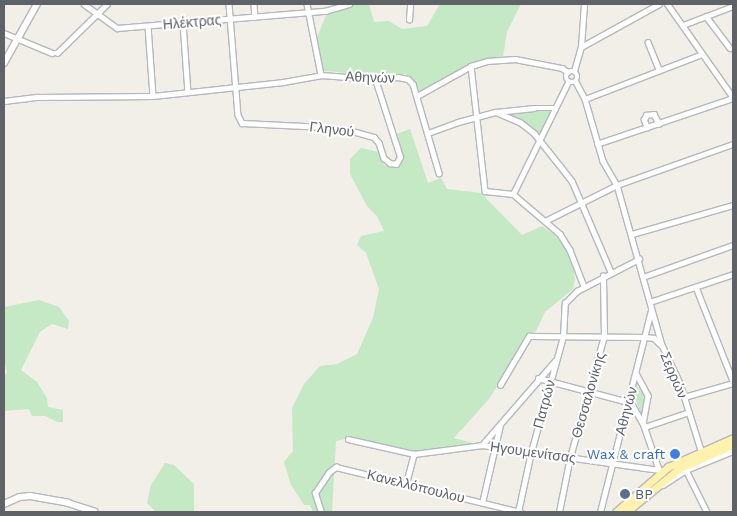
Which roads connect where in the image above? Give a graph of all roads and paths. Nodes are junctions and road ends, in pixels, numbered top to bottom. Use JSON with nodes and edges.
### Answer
{"nodes":[{"id":1,"x":37,"y":4,"type":"edge"},
{"id":2,"x":84,"y":4,"type":"edge"},
{"id":3,"x":107,"y":4,"type":"edge"},
{"id":4,"x":229,"y":4,"type":"edge"},
{"id":5,"x":254,"y":4,"type":"edge"},
{"id":6,"x":307,"y":4,"type":"edge"},
{"id":7,"x":348,"y":4,"type":"edge"},
{"id":8,"x":410,"y":4,"type":"edge"},
{"id":9,"x":584,"y":4,"type":"edge"},
{"id":10,"x":658,"y":4,"type":"edge"},
{"id":11,"x":667,"y":4,"type":"edge"},
{"id":12,"x":733,"y":6,"type":"edge"},
{"id":13,"x":308,"y":12,"type":"junction"},
{"id":14,"x":97,"y":14,"type":"junction"},
{"id":15,"x":706,"y":16,"type":"junction"},
{"id":16,"x":255,"y":17,"type":"junction"},
{"id":17,"x":231,"y":19,"type":"junction"},
{"id":18,"x":409,"y":20,"type":"dead end"},
{"id":19,"x":183,"y":23,"type":"junction"},
{"id":20,"x":148,"y":26,"type":"junction"},
{"id":21,"x":683,"y":26,"type":"junction"},
{"id":22,"x":4,"y":34,"type":"edge"},
{"id":23,"x":17,"y":39,"type":"junction"},
{"id":24,"x":648,"y":42,"type":"dead end"},
{"id":25,"x":581,"y":47,"type":"junction"},
{"id":26,"x":730,"y":48,"type":"dead end"},
{"id":27,"x":702,"y":54,"type":"junction"},
{"id":28,"x":4,"y":64,"type":"edge"},
{"id":29,"x":471,"y":66,"type":"junction"},
{"id":30,"x":659,"y":70,"type":"junction"},
{"id":31,"x":574,"y":71,"type":"junction"},
{"id":32,"x":568,"y":72,"type":"junction"},
{"id":33,"x":321,"y":75,"type":"junction"},
{"id":34,"x":375,"y":79,"type":"junction"},
{"id":35,"x":568,"y":82,"type":"junction"},
{"id":36,"x":576,"y":82,"type":"junction"},
{"id":37,"x":236,"y":88,"type":"junction"},
{"id":38,"x":188,"y":92,"type":"junction"},
{"id":39,"x":152,"y":96,"type":"junction"},
{"id":40,"x":417,"y":96,"type":"junction"},
{"id":41,"x":733,"y":98,"type":"edge"},
{"id":42,"x":585,"y":99,"type":"junction"},
{"id":43,"x":4,"y":102,"type":"edge"},
{"id":44,"x":554,"y":108,"type":"junction"},
{"id":45,"x":496,"y":112,"type":"junction"},
{"id":46,"x":478,"y":116,"type":"junction"},
{"id":47,"x":659,"y":124,"type":"junction"},
{"id":48,"x":647,"y":128,"type":"junction"},
{"id":49,"x":428,"y":133,"type":"junction"},
{"id":50,"x":539,"y":140,"type":"junction"},
{"id":51,"x":597,"y":144,"type":"junction"},
{"id":52,"x":733,"y":144,"type":"edge"},
{"id":53,"x":440,"y":173,"type":"dead end"},
{"id":54,"x":617,"y":185,"type":"junction"},
{"id":55,"x":513,"y":194,"type":"junction"},
{"id":56,"x":582,"y":203,"type":"junction"},
{"id":57,"x":733,"y":205,"type":"edge"},
{"id":58,"x":545,"y":221,"type":"junction"},
{"id":59,"x":632,"y":234,"type":"junction"},
{"id":60,"x":733,"y":245,"type":"edge"},
{"id":61,"x":639,"y":259,"type":"junction"},
{"id":62,"x":611,"y":272,"type":"junction"},
{"id":63,"x":733,"y":274,"type":"edge"},
{"id":64,"x":603,"y":276,"type":"junction"},
{"id":65,"x":644,"y":277,"type":"junction"},
{"id":66,"x":584,"y":286,"type":"junction"},
{"id":67,"x":696,"y":287,"type":"junction"},
{"id":68,"x":650,"y":302,"type":"junction"},
{"id":69,"x":651,"y":310,"type":"junction"},
{"id":70,"x":604,"y":336,"type":"junction"},
{"id":71,"x":645,"y":336,"type":"junction"},
{"id":72,"x":563,"y":337,"type":"junction"},
{"id":73,"x":662,"y":346,"type":"junction"},
{"id":74,"x":556,"y":360,"type":"junction"},
{"id":75,"x":636,"y":373,"type":"junction"},
{"id":76,"x":538,"y":378,"type":"junction"},
{"id":77,"x":551,"y":382,"type":"junction"},
{"id":78,"x":733,"y":382,"type":"edge"},
{"id":79,"x":500,"y":385,"type":"dead end"},
{"id":80,"x":589,"y":392,"type":"junction"},
{"id":81,"x":684,"y":397,"type":"junction"},
{"id":82,"x":628,"y":402,"type":"junction"},
{"id":83,"x":688,"y":412,"type":"junction"},
{"id":84,"x":500,"y":423,"type":"junction"},
{"id":85,"x":644,"y":425,"type":"junction"},
{"id":86,"x":733,"y":438,"type":"edge"},
{"id":87,"x":348,"y":439,"type":"dead end"},
{"id":88,"x":482,"y":445,"type":"junction"},
{"id":89,"x":733,"y":445,"type":"edge"},
{"id":90,"x":495,"y":447,"type":"junction"},
{"id":91,"x":733,"y":450,"type":"edge"},
{"id":92,"x":531,"y":452,"type":"junction"},
{"id":93,"x":414,"y":454,"type":"junction"},
{"id":94,"x":702,"y":454,"type":"junction"},
{"id":95,"x":570,"y":457,"type":"junction"},
{"id":96,"x":612,"y":464,"type":"junction"},
{"id":97,"x":686,"y":470,"type":"junction"},
{"id":98,"x":659,"y":472,"type":"junction"},
{"id":99,"x":406,"y":483,"type":"junction"},
{"id":100,"x":482,"y":503,"type":"junction"},
{"id":101,"x":4,"y":504,"type":"edge"},
{"id":102,"x":95,"y":512,"type":"edge"},
{"id":103,"x":321,"y":512,"type":"edge"},
{"id":104,"x":520,"y":512,"type":"edge"},
{"id":105,"x":559,"y":512,"type":"edge"},
{"id":106,"x":600,"y":512,"type":"edge"},
{"id":107,"x":616,"y":512,"type":"edge"},
{"id":108,"x":626,"y":512,"type":"edge"},
{"id":109,"x":631,"y":512,"type":"edge"},
{"id":110,"x":708,"y":512,"type":"edge"}],
"edges":[{"from":1,"to":23,"type":"street"},
{"from":2,"to":14,"type":"street","name":"Ηλέκτρας"},
{"from":3,"to":14,"type":"street"},
{"from":4,"to":17,"type":"street"},
{"from":5,"to":16,"type":"street"},
{"from":6,"to":13,"type":"street"},
{"from":7,"to":13,"type":"street","name":"Ηλέκτρας"},
{"from":8,"to":18,"type":"street"},
{"from":9,"to":25,"type":"street"},
{"from":10,"to":25,"type":"street"},
{"from":11,"to":21,"type":"street"},
{"from":12,"to":15,"type":"street"},
{"from":13,"to":16,"type":"street","name":"Ηλέκτρας"},
{"from":13,"to":33,"type":"street"},
{"from":14,"to":20,"type":"street","name":"Ηλέκτρας"},
{"from":14,"to":23,"type":"street"},
{"from":15,"to":21,"type":"street"},
{"from":15,"to":26,"type":"street"},
{"from":16,"to":17,"type":"street","name":"Ηλέκτρας"},
{"from":17,"to":19,"type":"street","name":"Ηλέκτρας"},
{"from":17,"to":37,"type":"street"},
{"from":19,"to":20,"type":"street","name":"Ηλέκτρας"},
{"from":19,"to":38,"type":"street"},
{"from":20,"to":39,"type":"street"},
{"from":21,"to":27,"type":"street"},
{"from":22,"to":23,"type":"street"},
{"from":23,"to":28,"type":"street"},
{"from":24,"to":30,"type":"street"},
{"from":25,"to":31,"type":"street"},
{"from":27,"to":30,"type":"street"},
{"from":27,"to":41,"type":"street"},
{"from":29,"to":32,"type":"street"},
{"from":29,"to":40,"type":"street"},
{"from":29,"to":46,"type":"street"},
{"from":30,"to":42,"type":"street"},
{"from":31,"to":32,"type":"street"},
{"from":31,"to":36,"type":"street"},
{"from":32,"to":35,"type":"street"},
{"from":33,"to":34,"type":"street","name":"Αθηνών"},
{"from":33,"to":37,"type":"street","name":"Αθηνών"},
{"from":34,"to":37,"type":"street","name":"Γληνού"},
{"from":34,"to":40,"type":"street","name":"Αθηνών"},
{"from":35,"to":36,"type":"street"},
{"from":35,"to":44,"type":"street"},
{"from":36,"to":42,"type":"street"},
{"from":37,"to":38,"type":"street","name":"Αθηνών"},
{"from":38,"to":39,"type":"street","name":"Αθηνών"},
{"from":39,"to":43,"type":"street","name":"Αθηνών"},
{"from":40,"to":49,"type":"street"},
{"from":41,"to":47,"type":"street"},
{"from":42,"to":51,"type":"street"},
{"from":44,"to":45,"type":"street"},
{"from":44,"to":50,"type":"street"},
{"from":45,"to":46,"type":"street"},
{"from":45,"to":50,"type":"street"},
{"from":46,"to":49,"type":"street"},
{"from":46,"to":55,"type":"street"},
{"from":47,"to":48,"type":"street"},
{"from":47,"to":48,"type":"street"},
{"from":48,"to":51,"type":"street"},
{"from":49,"to":53,"type":"street"},
{"from":50,"to":55,"type":"street"},
{"from":50,"to":56,"type":"street"},
{"from":51,"to":54,"type":"street"},
{"from":52,"to":54,"type":"street"},
{"from":54,"to":56,"type":"street"},
{"from":54,"to":59,"type":"street"},
{"from":55,"to":58,"type":"street"},
{"from":56,"to":58,"type":"street"},
{"from":56,"to":62,"type":"street"},
{"from":57,"to":59,"type":"street"},
{"from":58,"to":66,"type":"street"},
{"from":59,"to":61,"type":"street"},
{"from":60,"to":65,"type":"street"},
{"from":61,"to":62,"type":"street"},
{"from":61,"to":65,"type":"street"},
{"from":62,"to":64,"type":"street"},
{"from":63,"to":67,"type":"street"},
{"from":64,"to":66,"type":"street"},
{"from":64,"to":70,"type":"street","name":"Θεσσαλονίκης"},
{"from":65,"to":68,"type":"street","name":"Σερρών"},
{"from":66,"to":72,"type":"street","name":"Πατρών"},
{"from":67,"to":68,"type":"street"},
{"from":67,"to":78,"type":"street"},
{"from":68,"to":69,"type":"street","name":"Σερρών"},
{"from":69,"to":71,"type":"street","name":"Αθηνών"},
{"from":69,"to":73,"type":"street","name":"Σερρών"},
{"from":70,"to":71,"type":"street"},
{"from":70,"to":72,"type":"street"},
{"from":70,"to":80,"type":"street","name":"Θεσσαλονίκης"},
{"from":71,"to":73,"type":"street"},
{"from":71,"to":75,"type":"street","name":"Αθηνών"},
{"from":72,"to":74,"type":"street","name":"Πατρών"},
{"from":72,"to":79,"type":"street"},
{"from":73,"to":81,"type":"street","name":"Σερρών"},
{"from":74,"to":76,"type":"street"},
{"from":74,"to":77,"type":"street","name":"Πατρών"},
{"from":75,"to":82,"type":"street","name":"Αθηνών"},
{"from":75,"to":85,"type":"street"},
{"from":76,"to":77,"type":"street"},
{"from":76,"to":84,"type":"street"},
{"from":77,"to":80,"type":"street"},
{"from":77,"to":92,"type":"street","name":"Πατρών"},
{"from":78,"to":81,"type":"street"},
{"from":80,"to":82,"type":"street"},
{"from":80,"to":95,"type":"street","name":"Θεσσαλονίκης"},
{"from":81,"to":83,"type":"street","name":"Σερρών"},
{"from":82,"to":85,"type":"street"},
{"from":82,"to":96,"type":"street","name":"Αθηνών"},
{"from":83,"to":85,"type":"street"},
{"from":83,"to":94,"type":"street","name":"Σερρών"},
{"from":84,"to":88,"type":"street"},
{"from":84,"to":90,"type":"street"},
{"from":85,"to":98,"type":"street"},
{"from":86,"to":94,"type":"main road"},
{"from":87,"to":93,"type":"street","name":"Ηγουμενίτσας"},
{"from":88,"to":90,"type":"street","name":"Ηγουμενίτσας"},
{"from":88,"to":93,"type":"street","name":"Ηγουμενίτσας"},
{"from":89,"to":94,"type":"main road"},
{"from":90,"to":92,"type":"street","name":"Ηγουμενίτσας"},
{"from":90,"to":100,"type":"street"},
{"from":91,"to":97,"type":"street"},
{"from":92,"to":95,"type":"street","name":"Ηγουμενίτσας"},
{"from":92,"to":104,"type":"street","name":"Πατρών"},
{"from":93,"to":99,"type":"street"},
{"from":94,"to":98,"type":"main road"},
{"from":94,"to":108,"type":"main road"},
{"from":95,"to":96,"type":"street","name":"Ηγουμενίτσας"},
{"from":95,"to":105,"type":"street","name":"Θεσσαλονίκης"},
{"from":96,"to":98,"type":"street","name":"Ηγουμενίτσας"},
{"from":96,"to":106,"type":"street","name":"Αθηνών"},
{"from":97,"to":109,"type":"street"},
{"from":97,"to":110,"type":"street"},
{"from":98,"to":107,"type":"main road"},
{"from":99,"to":100,"type":"street","name":"Κανελλόπουλου"},
{"from":99,"to":103,"type":"street","name":"Κανελλόπουλου"},
{"from":100,"to":104,"type":"street","name":"Κανελλόπουλου"},
{"from":101,"to":102,"type":"street"}]}
